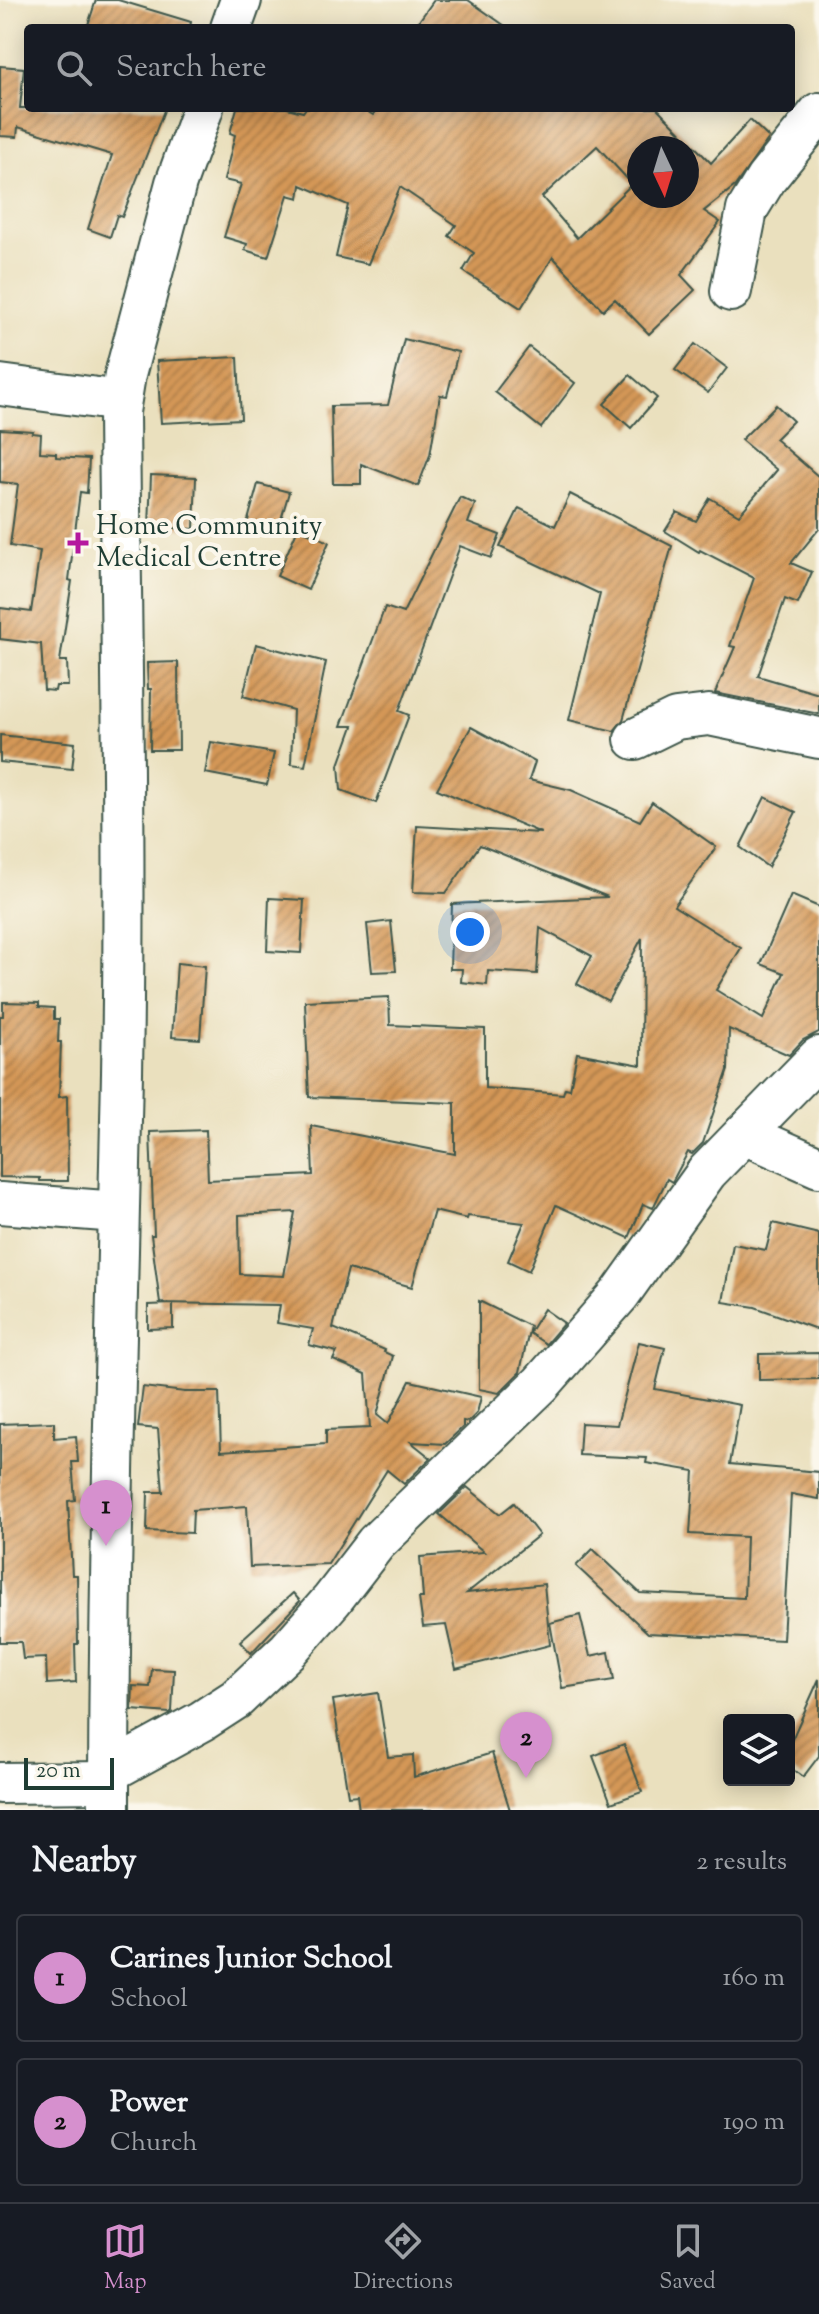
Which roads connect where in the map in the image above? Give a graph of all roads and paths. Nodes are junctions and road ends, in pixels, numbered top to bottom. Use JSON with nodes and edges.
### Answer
{"nodes":[{"id":1,"x":241,"y":0,"type":"edge"},
{"id":2,"x":232,"y":24,"type":"edge"},
{"id":3,"x":202,"y":112,"type":"edge"},
{"id":4,"x":819,"y":113,"type":"edge"},
{"id":5,"x":731,"y":291,"type":"dead end"},
{"id":6,"x":0,"y":385,"type":"edge"},
{"id":7,"x":120,"y":401,"type":"junction"},
{"id":8,"x":819,"y":738,"type":"edge"},
{"id":9,"x":635,"y":739,"type":"dead end"},
{"id":10,"x":819,"y":1057,"type":"edge"},
{"id":11,"x":744,"y":1134,"type":"junction"},
{"id":12,"x":819,"y":1167,"type":"edge"},
{"id":13,"x":0,"y":1203,"type":"edge"},
{"id":14,"x":118,"y":1212,"type":"junction"},
{"id":15,"x":0,"y":1783,"type":"edge"},
{"id":16,"x":109,"y":1788,"type":"edge"}],
"edges":[{"from":1,"to":2,"type":"street"},
{"from":3,"to":7,"type":"street"},
{"from":4,"to":5,"type":"street"},
{"from":6,"to":7,"type":"street"},
{"from":7,"to":14,"type":"street"},
{"from":8,"to":9,"type":"street"},
{"from":10,"to":11,"type":"street"},
{"from":11,"to":12,"type":"street"},
{"from":11,"to":16,"type":"street"},
{"from":13,"to":14,"type":"street"},
{"from":14,"to":16,"type":"street"},
{"from":15,"to":16,"type":"street"}]}
